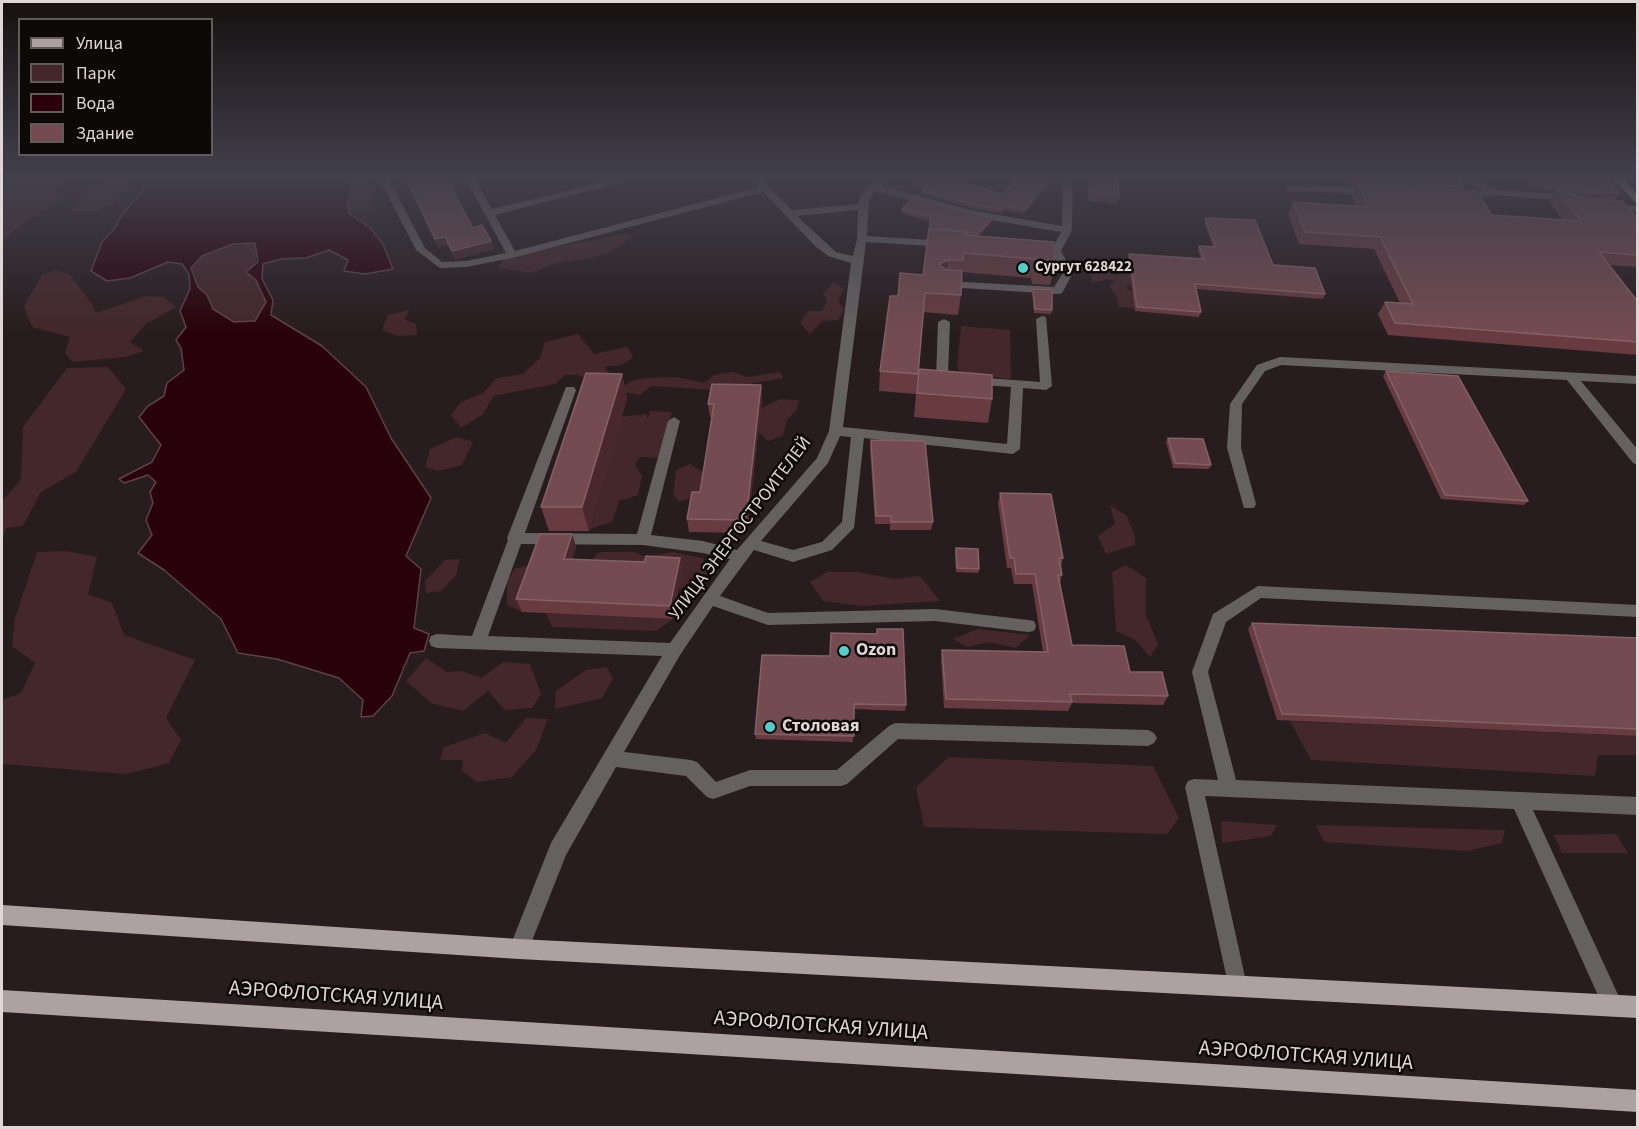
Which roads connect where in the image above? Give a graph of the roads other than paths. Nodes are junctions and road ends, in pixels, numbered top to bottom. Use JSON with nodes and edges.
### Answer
{"nodes":[{"id":1,"x":410,"y":229,"type":"edge"},
{"id":2,"x":498,"y":229,"type":"edge"},
{"id":3,"x":612,"y":229,"type":"edge"},
{"id":4,"x":804,"y":229,"type":"edge"},
{"id":5,"x":863,"y":229,"type":"edge"},
{"id":6,"x":1059,"y":229,"type":"edge"},
{"id":7,"x":1067,"y":230,"type":"joint"},
{"id":8,"x":862,"y":239,"type":"junction"},
{"id":9,"x":953,"y":244,"type":"edge"},
{"id":10,"x":512,"y":255,"type":"junction"},
{"id":11,"x":857,"y":261,"type":"junction"},
{"id":12,"x":946,"y":284,"type":"edge"},
{"id":13,"x":1042,"y":320,"type":"dead end"},
{"id":14,"x":944,"y":322,"type":"dead end"},
{"id":15,"x":1571,"y":377,"type":"junction"},
{"id":16,"x":1638,"y":380,"type":"edge"},
{"id":17,"x":1017,"y":384,"type":"junction"},
{"id":18,"x":570,"y":390,"type":"dead end"},
{"id":19,"x":674,"y":421,"type":"dead end"},
{"id":20,"x":836,"y":431,"type":"junction"},
{"id":21,"x":858,"y":434,"type":"junction"},
{"id":22,"x":1638,"y":460,"type":"edge"},
{"id":23,"x":1249,"y":504,"type":"dead end"},
{"id":24,"x":514,"y":538,"type":"junction"},
{"id":25,"x":643,"y":540,"type":"junction"},
{"id":26,"x":746,"y":550,"type":"junction"},
{"id":27,"x":710,"y":599,"type":"junction"},
{"id":28,"x":1638,"y":611,"type":"edge"},
{"id":29,"x":1028,"y":626,"type":"dead end"},
{"id":30,"x":437,"y":641,"type":"dead end"},
{"id":31,"x":478,"y":642,"type":"junction"},
{"id":32,"x":674,"y":650,"type":"junction"},
{"id":33,"x":1148,"y":738,"type":"dead end"},
{"id":34,"x":611,"y":758,"type":"junction"},
{"id":35,"x":1229,"y":789,"type":"junction"},
{"id":36,"x":1519,"y":801,"type":"junction"},
{"id":37,"x":1638,"y":806,"type":"edge"},
{"id":38,"x":2,"y":915,"type":"edge"},
{"id":39,"x":519,"y":949,"type":"junction"},
{"id":40,"x":1237,"y":986,"type":"junction"},
{"id":41,"x":2,"y":1001,"type":"edge"},
{"id":42,"x":1613,"y":1006,"type":"junction"},
{"id":43,"x":1638,"y":1007,"type":"edge"},
{"id":44,"x":1638,"y":1101,"type":"edge"}],
"edges":[{"from":1,"to":10,"type":"street"},
{"from":2,"to":10,"type":"street"},
{"from":3,"to":10,"type":"street"},
{"from":4,"to":11,"type":"street"},
{"from":5,"to":8,"type":"street","name":"УЛИЦА ЭНЕРГОСТРОИТЕЛЕЙ"},
{"from":6,"to":7,"type":"street"},
{"from":7,"to":12,"type":"street"},
{"from":8,"to":9,"type":"street"},
{"from":8,"to":11,"type":"street","name":"УЛИЦА ЭНЕРГОСТРОИТЕЛЕЙ"},
{"from":11,"to":20,"type":"street","name":"УЛИЦА ЭНЕРГОСТРОИТЕЛЕЙ"},
{"from":13,"to":17,"type":"street"},
{"from":14,"to":17,"type":"street"},
{"from":15,"to":16,"type":"street"},
{"from":15,"to":22,"type":"street"},
{"from":15,"to":23,"type":"street"},
{"from":17,"to":21,"type":"street"},
{"from":18,"to":24,"type":"street"},
{"from":19,"to":25,"type":"street"},
{"from":20,"to":21,"type":"street"},
{"from":20,"to":26,"type":"street","name":"УЛИЦА ЭНЕРГОСТРОИТЕЛЕЙ"},
{"from":21,"to":26,"type":"street"},
{"from":24,"to":25,"type":"street"},
{"from":24,"to":31,"type":"street"},
{"from":25,"to":26,"type":"street"},
{"from":26,"to":27,"type":"street","name":"УЛИЦА ЭНЕРГОСТРОИТЕЛЕЙ"},
{"from":27,"to":29,"type":"street"},
{"from":27,"to":32,"type":"street","name":"УЛИЦА ЭНЕРГОСТРОИТЕЛЕЙ"},
{"from":28,"to":35,"type":"street"},
{"from":30,"to":31,"type":"street"},
{"from":31,"to":32,"type":"street"},
{"from":32,"to":34,"type":"street","name":"УЛИЦА ЭНЕРГОСТРОИТЕЛЕЙ"},
{"from":33,"to":34,"type":"street"},
{"from":34,"to":39,"type":"street","name":"УЛИЦА ЭНЕРГОСТРОИТЕЛЕЙ"},
{"from":35,"to":36,"type":"street"},
{"from":35,"to":40,"type":"street"},
{"from":36,"to":37,"type":"street"},
{"from":36,"to":42,"type":"street"},
{"from":38,"to":39,"type":"main road"},
{"from":39,"to":40,"type":"main road"},
{"from":40,"to":42,"type":"main road"},
{"from":41,"to":44,"type":"main road","name":"АЭРОФЛОТСКАЯ УЛИЦА"},
{"from":42,"to":43,"type":"main road"}]}
